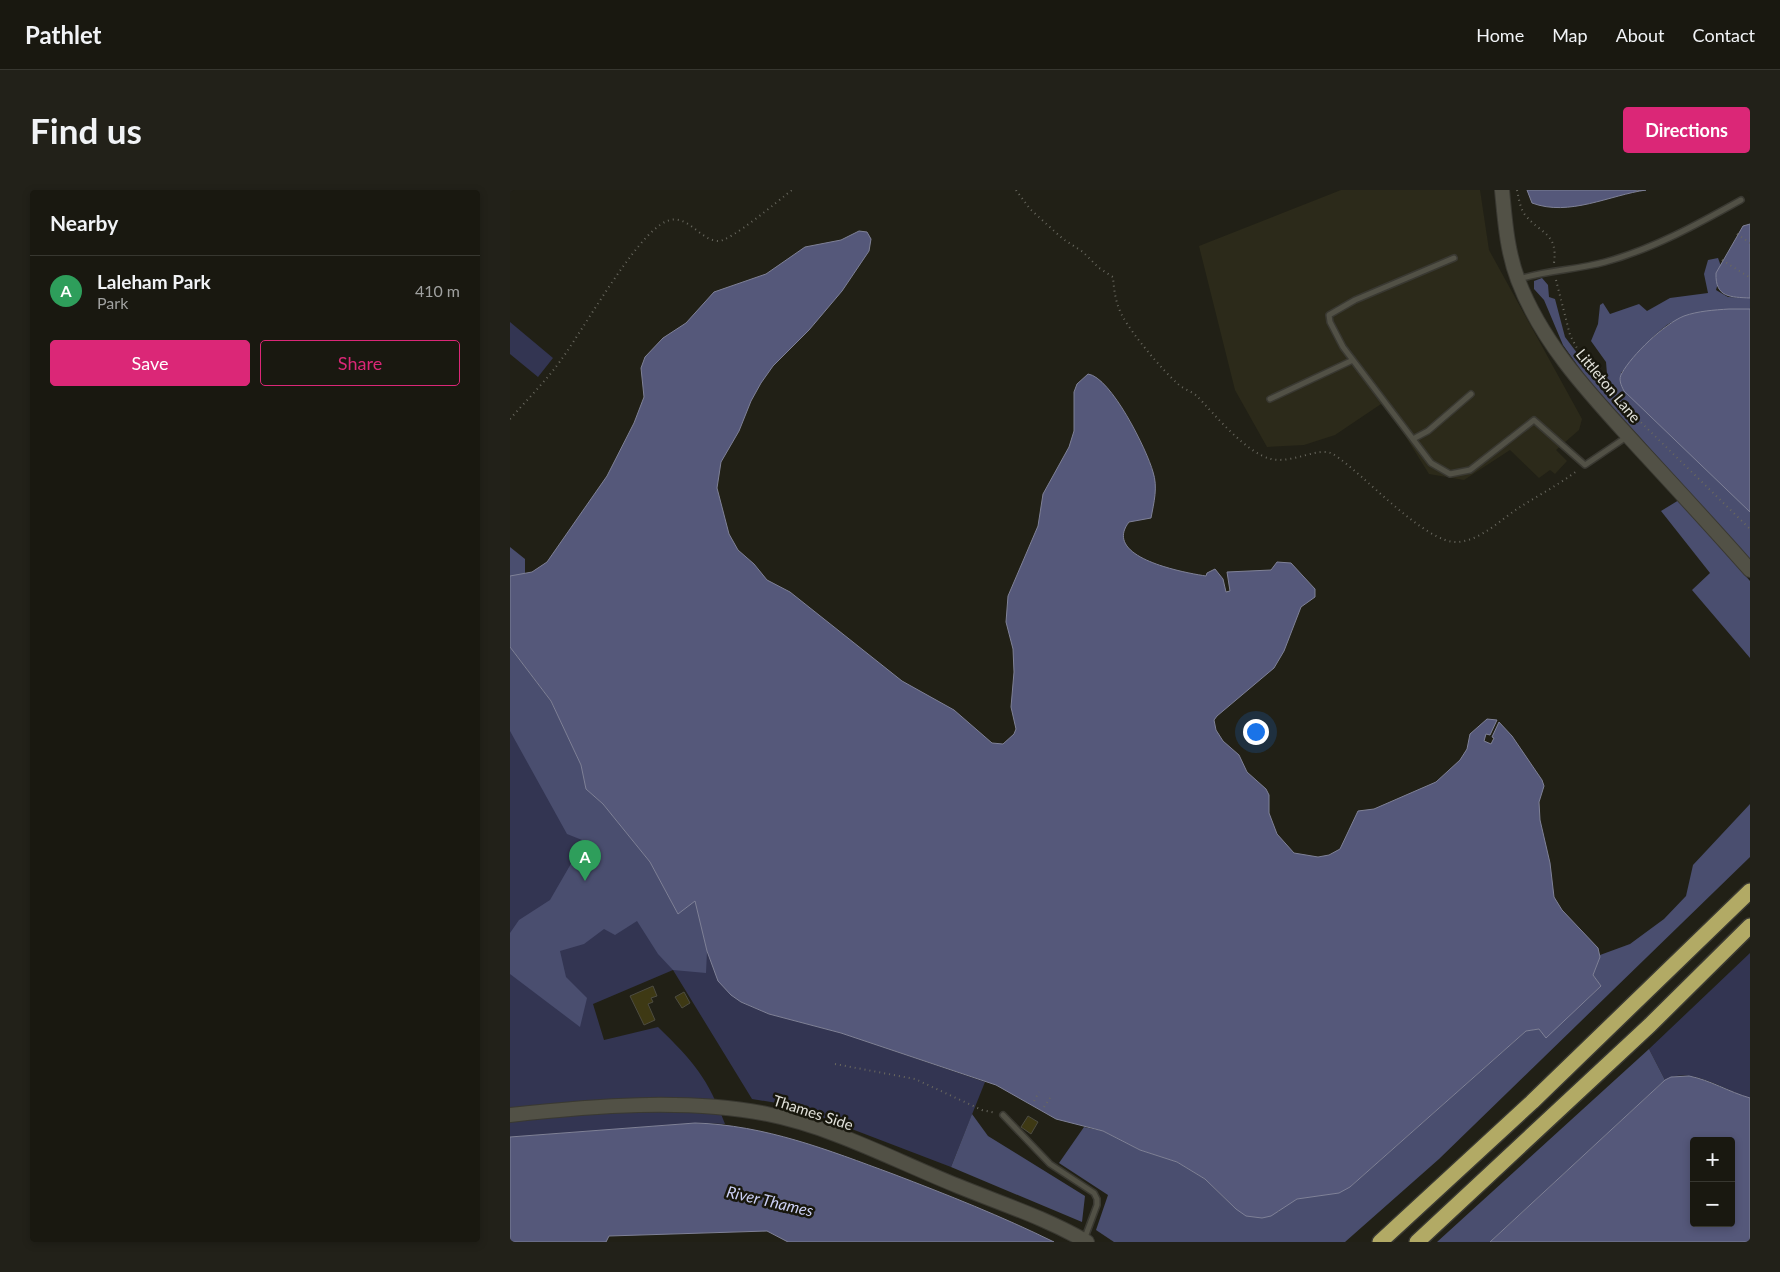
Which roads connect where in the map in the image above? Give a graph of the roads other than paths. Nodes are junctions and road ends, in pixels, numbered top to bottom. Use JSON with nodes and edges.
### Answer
{"nodes":[{"id":1,"x":1502,"y":190,"type":"edge"},
{"id":2,"x":1741,"y":200,"type":"dead end"},
{"id":3,"x":1454,"y":258,"type":"dead end"},
{"id":4,"x":1518,"y":279,"type":"junction"},
{"id":5,"x":1353,"y":360,"type":"junction"},
{"id":6,"x":1471,"y":394,"type":"dead end"},
{"id":7,"x":1270,"y":398,"type":"dead end"},
{"id":8,"x":1628,"y":436,"type":"junction"},
{"id":9,"x":1414,"y":439,"type":"junction"},
{"id":10,"x":1750,"y":570,"type":"edge"},
{"id":11,"x":1750,"y":891,"type":"edge"},
{"id":12,"x":1750,"y":926,"type":"edge"},
{"id":13,"x":1003,"y":1114,"type":"road end"},
{"id":14,"x":510,"y":1115,"type":"edge"},
{"id":15,"x":1085,"y":1241,"type":"edge"},
{"id":16,"x":1380,"y":1242,"type":"edge"},
{"id":17,"x":1417,"y":1242,"type":"edge"}],
"edges":[{"from":1,"to":4,"type":"street","name":"Littleton Lane"},
{"from":2,"to":4,"type":"lane"},
{"from":3,"to":5,"type":"lane"},
{"from":4,"to":8,"type":"street","name":"Littleton Lane"},
{"from":5,"to":7,"type":"lane"},
{"from":5,"to":9,"type":"lane"},
{"from":6,"to":9,"type":"lane"},
{"from":8,"to":9,"type":"lane"},
{"from":8,"to":10,"type":"street","name":"Littleton Lane"},
{"from":11,"to":16,"type":"highway"},
{"from":12,"to":17,"type":"highway"},
{"from":13,"to":15,"type":"lane"},
{"from":14,"to":15,"type":"street","name":"Thames Side"}]}
